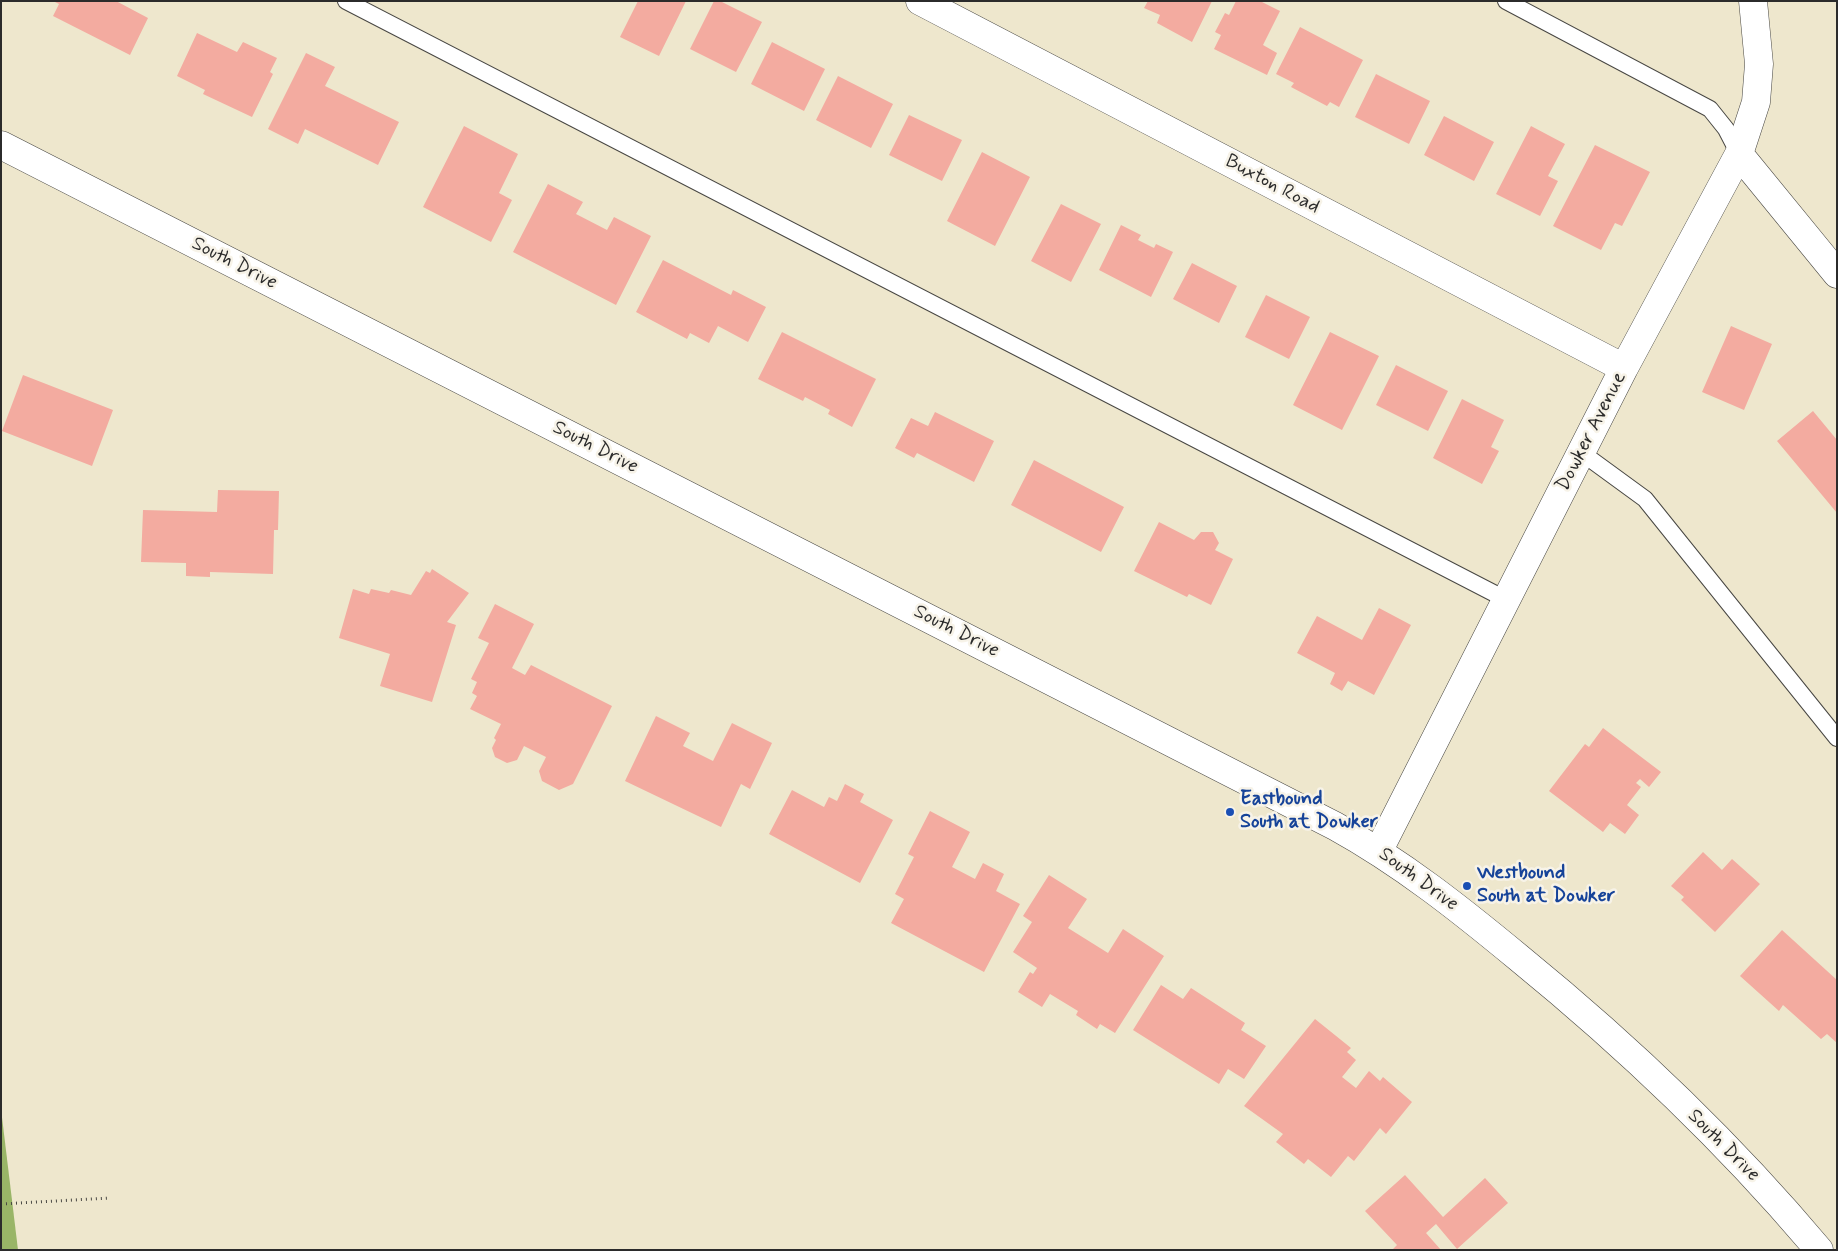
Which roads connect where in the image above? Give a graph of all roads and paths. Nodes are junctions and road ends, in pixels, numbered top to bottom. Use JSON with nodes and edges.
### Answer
{"nodes":[{"id":1,"x":346,"y":1,"type":"edge"},
{"id":2,"x":920,"y":1,"type":"edge"},
{"id":3,"x":1506,"y":1,"type":"edge"},
{"id":4,"x":1753,"y":1,"type":"edge"},
{"id":5,"x":1,"y":145,"type":"edge"},
{"id":6,"x":1739,"y":154,"type":"junction"},
{"id":7,"x":1837,"y":274,"type":"edge"},
{"id":8,"x":1624,"y":368,"type":"junction"},
{"id":9,"x":1582,"y":453,"type":"junction"},
{"id":10,"x":1506,"y":600,"type":"junction"},
{"id":11,"x":1837,"y":738,"type":"edge"},
{"id":12,"x":1379,"y":850,"type":"junction"},
{"id":13,"x":110,"y":1198,"type":"dead end"},
{"id":14,"x":1,"y":1204,"type":"edge"},
{"id":15,"x":1819,"y":1250,"type":"edge"}],
"edges":[{"from":1,"to":10,"type":"lane"},
{"from":2,"to":8,"type":"street","name":"Buxton Road"},
{"from":3,"to":6,"type":"lane"},
{"from":4,"to":6,"type":"street","name":"Dowker Avenue"},
{"from":5,"to":12,"type":"street","name":"South Drive"},
{"from":6,"to":7,"type":"street"},
{"from":6,"to":8,"type":"street","name":"Dowker Avenue"},
{"from":8,"to":9,"type":"street","name":"Dowker Avenue"},
{"from":9,"to":10,"type":"street","name":"Dowker Avenue"},
{"from":9,"to":11,"type":"lane"},
{"from":10,"to":12,"type":"street","name":"Dowker Avenue"},
{"from":12,"to":15,"type":"street","name":"South Drive"},
{"from":13,"to":14,"type":"path"}]}
